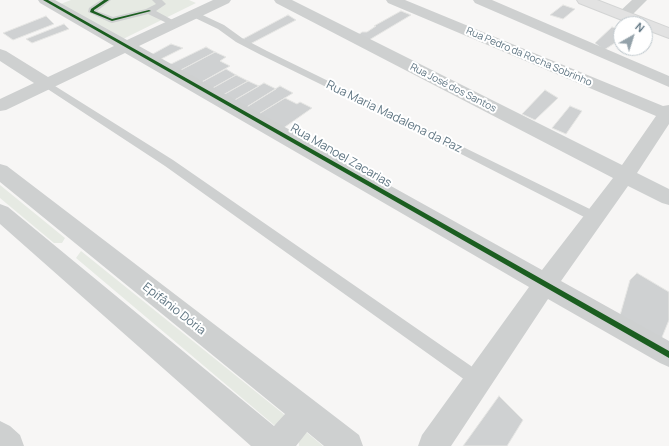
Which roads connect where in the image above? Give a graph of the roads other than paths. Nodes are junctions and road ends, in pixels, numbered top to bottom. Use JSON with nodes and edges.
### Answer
{"nodes":[{"id":1,"x":45,"y":0,"type":"edge"},
{"id":2,"x":107,"y":0,"type":"edge"},
{"id":3,"x":156,"y":0,"type":"edge"},
{"id":4,"x":224,"y":0,"type":"edge"},
{"id":5,"x":281,"y":0,"type":"edge"},
{"id":6,"x":393,"y":0,"type":"edge"},
{"id":7,"x":480,"y":0,"type":"edge"},
{"id":8,"x":584,"y":0,"type":"edge"},
{"id":9,"x":640,"y":0,"type":"edge"},
{"id":10,"x":114,"y":10,"type":"dead end"},
{"id":11,"x":149,"y":11,"type":"junction"},
{"id":12,"x":194,"y":14,"type":"junction"},
{"id":13,"x":101,"y":16,"type":"junction"},
{"id":14,"x":623,"y":16,"type":"joint"},
{"id":15,"x":85,"y":23,"type":"junction"},
{"id":16,"x":174,"y":23,"type":"junction"},
{"id":17,"x":653,"y":27,"type":"edge"},
{"id":18,"x":669,"y":33,"type":"edge"},
{"id":19,"x":126,"y":46,"type":"junction"},
{"id":20,"x":0,"y":54,"type":"edge"},
{"id":21,"x":669,"y":82,"type":"edge"},
{"id":22,"x":47,"y":84,"type":"junction"},
{"id":23,"x":0,"y":106,"type":"edge"},
{"id":24,"x":668,"y":112,"type":"edge"},
{"id":25,"x":0,"y":171,"type":"edge"},
{"id":26,"x":625,"y":176,"type":"junction"},
{"id":27,"x":669,"y":198,"type":"edge"},
{"id":28,"x":0,"y":212,"type":"edge"},
{"id":29,"x":595,"y":217,"type":"junction"},
{"id":30,"x":83,"y":238,"type":"junction"},
{"id":31,"x":53,"y":257,"type":"junction"},
{"id":32,"x":545,"y":284,"type":"junction"},
{"id":33,"x":669,"y":355,"type":"edge"},
{"id":34,"x":478,"y":380,"type":"junction"},
{"id":35,"x":306,"y":412,"type":"junction"},
{"id":36,"x":0,"y":436,"type":"edge"},
{"id":37,"x":9,"y":446,"type":"edge"},
{"id":38,"x":275,"y":446,"type":"edge"},
{"id":39,"x":348,"y":446,"type":"edge"},
{"id":40,"x":433,"y":446,"type":"edge"}],
"edges":[{"from":1,"to":15,"type":"street","name":"Rua Manoel Zacarias"},
{"from":2,"to":13,"type":"lane"},
{"from":3,"to":11,"type":"lane"},
{"from":4,"to":12,"type":"street"},
{"from":5,"to":26,"type":"street","name":"Rua José dos Santos"},
{"from":6,"to":24,"type":"street","name":"Rua Pedro da Rocha Sobrinho"},
{"from":7,"to":21,"type":"street"},
{"from":8,"to":14,"type":"main road"},
{"from":9,"to":14,"type":"street"},
{"from":10,"to":13,"type":"lane"},
{"from":11,"to":13,"type":"lane"},
{"from":11,"to":16,"type":"lane"},
{"from":12,"to":16,"type":"street"},
{"from":12,"to":29,"type":"lane","name":"Rua Maria Madalena da Paz"},
{"from":13,"to":15,"type":"lane"},
{"from":15,"to":19,"type":"street","name":"Rua Manoel Zacarias"},
{"from":16,"to":19,"type":"street"},
{"from":17,"to":18,"type":"main road"},
{"from":19,"to":22,"type":"street"},
{"from":19,"to":32,"type":"street","name":"Rua Manoel Zacarias"},
{"from":20,"to":22,"type":"street"},
{"from":22,"to":23,"type":"street"},
{"from":22,"to":34,"type":"lane"},
{"from":24,"to":26,"type":"street"},
{"from":25,"to":30,"type":"street","name":"Epifânio Dória"},
{"from":26,"to":27,"type":"street","name":"Rua José dos Santos"},
{"from":26,"to":29,"type":"street"},
{"from":28,"to":31,"type":"street"},
{"from":29,"to":32,"type":"street"},
{"from":30,"to":31,"type":"street"},
{"from":30,"to":35,"type":"street","name":"Epifânio Dória"},
{"from":31,"to":38,"type":"street"},
{"from":32,"to":33,"type":"street","name":"Rua Manoel Zacarias"},
{"from":32,"to":34,"type":"street"},
{"from":34,"to":40,"type":"street"},
{"from":35,"to":38,"type":"street"},
{"from":35,"to":39,"type":"street","name":"Epifânio Dória"},
{"from":36,"to":37,"type":"street"}]}
